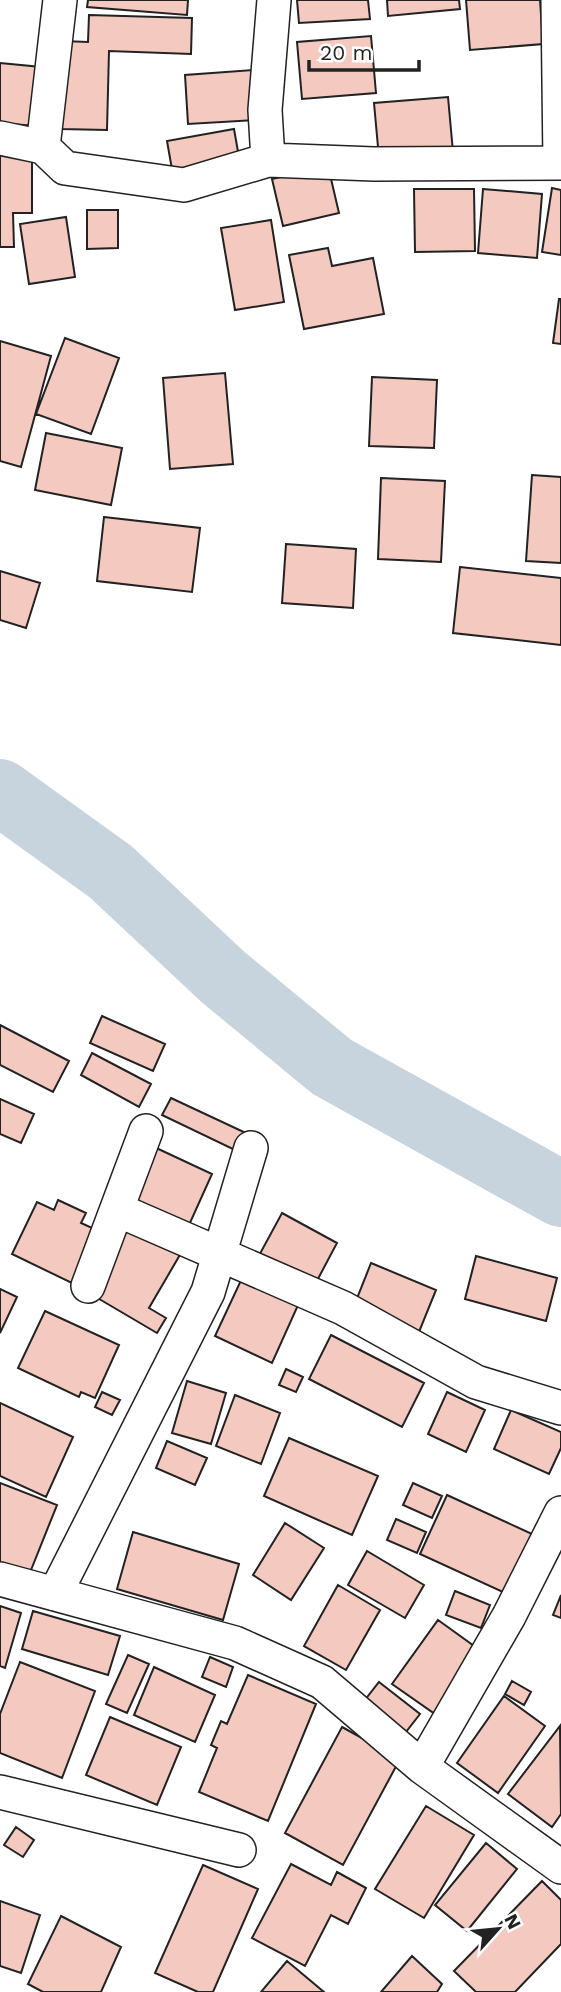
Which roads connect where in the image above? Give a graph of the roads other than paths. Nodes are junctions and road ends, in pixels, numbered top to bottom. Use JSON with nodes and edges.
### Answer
{"nodes":[{"id":1,"x":60,"y":0,"type":"edge"},
{"id":2,"x":274,"y":0,"type":"edge"},
{"id":3,"x":558,"y":0,"type":"edge"},
{"id":4,"x":0,"y":138,"type":"edge"},
{"id":5,"x":43,"y":146,"type":"junction"},
{"id":6,"x":268,"y":160,"type":"junction"},
{"id":7,"x":561,"y":163,"type":"edge"},
{"id":8,"x":146,"y":1131,"type":"dead end"},
{"id":9,"x":251,"y":1148,"type":"dead end"},
{"id":10,"x":118,"y":1210,"type":"junction"},
{"id":11,"x":220,"y":1254,"type":"junction"},
{"id":12,"x":88,"y":1286,"type":"dead end"},
{"id":13,"x":561,"y":1408,"type":"edge"},
{"id":14,"x":561,"y":1513,"type":"edge"},
{"id":15,"x":0,"y":1579,"type":"edge"},
{"id":16,"x":55,"y":1594,"type":"junction"},
{"id":17,"x":422,"y":1767,"type":"junction"},
{"id":18,"x":0,"y":1792,"type":"edge"},
{"id":19,"x":239,"y":1850,"type":"dead end"},
{"id":20,"x":561,"y":1867,"type":"edge"}],
"edges":[{"from":1,"to":5,"type":"street"},
{"from":2,"to":6,"type":"street"},
{"from":3,"to":7,"type":"street"},
{"from":4,"to":5,"type":"street"},
{"from":5,"to":6,"type":"street"},
{"from":6,"to":7,"type":"street"},
{"from":8,"to":10,"type":"street"},
{"from":9,"to":11,"type":"street"},
{"from":10,"to":11,"type":"street"},
{"from":10,"to":12,"type":"street"},
{"from":11,"to":13,"type":"street"},
{"from":11,"to":16,"type":"street"},
{"from":14,"to":17,"type":"street"},
{"from":15,"to":16,"type":"street"},
{"from":16,"to":17,"type":"street"},
{"from":17,"to":20,"type":"street"},
{"from":18,"to":19,"type":"street"}]}
